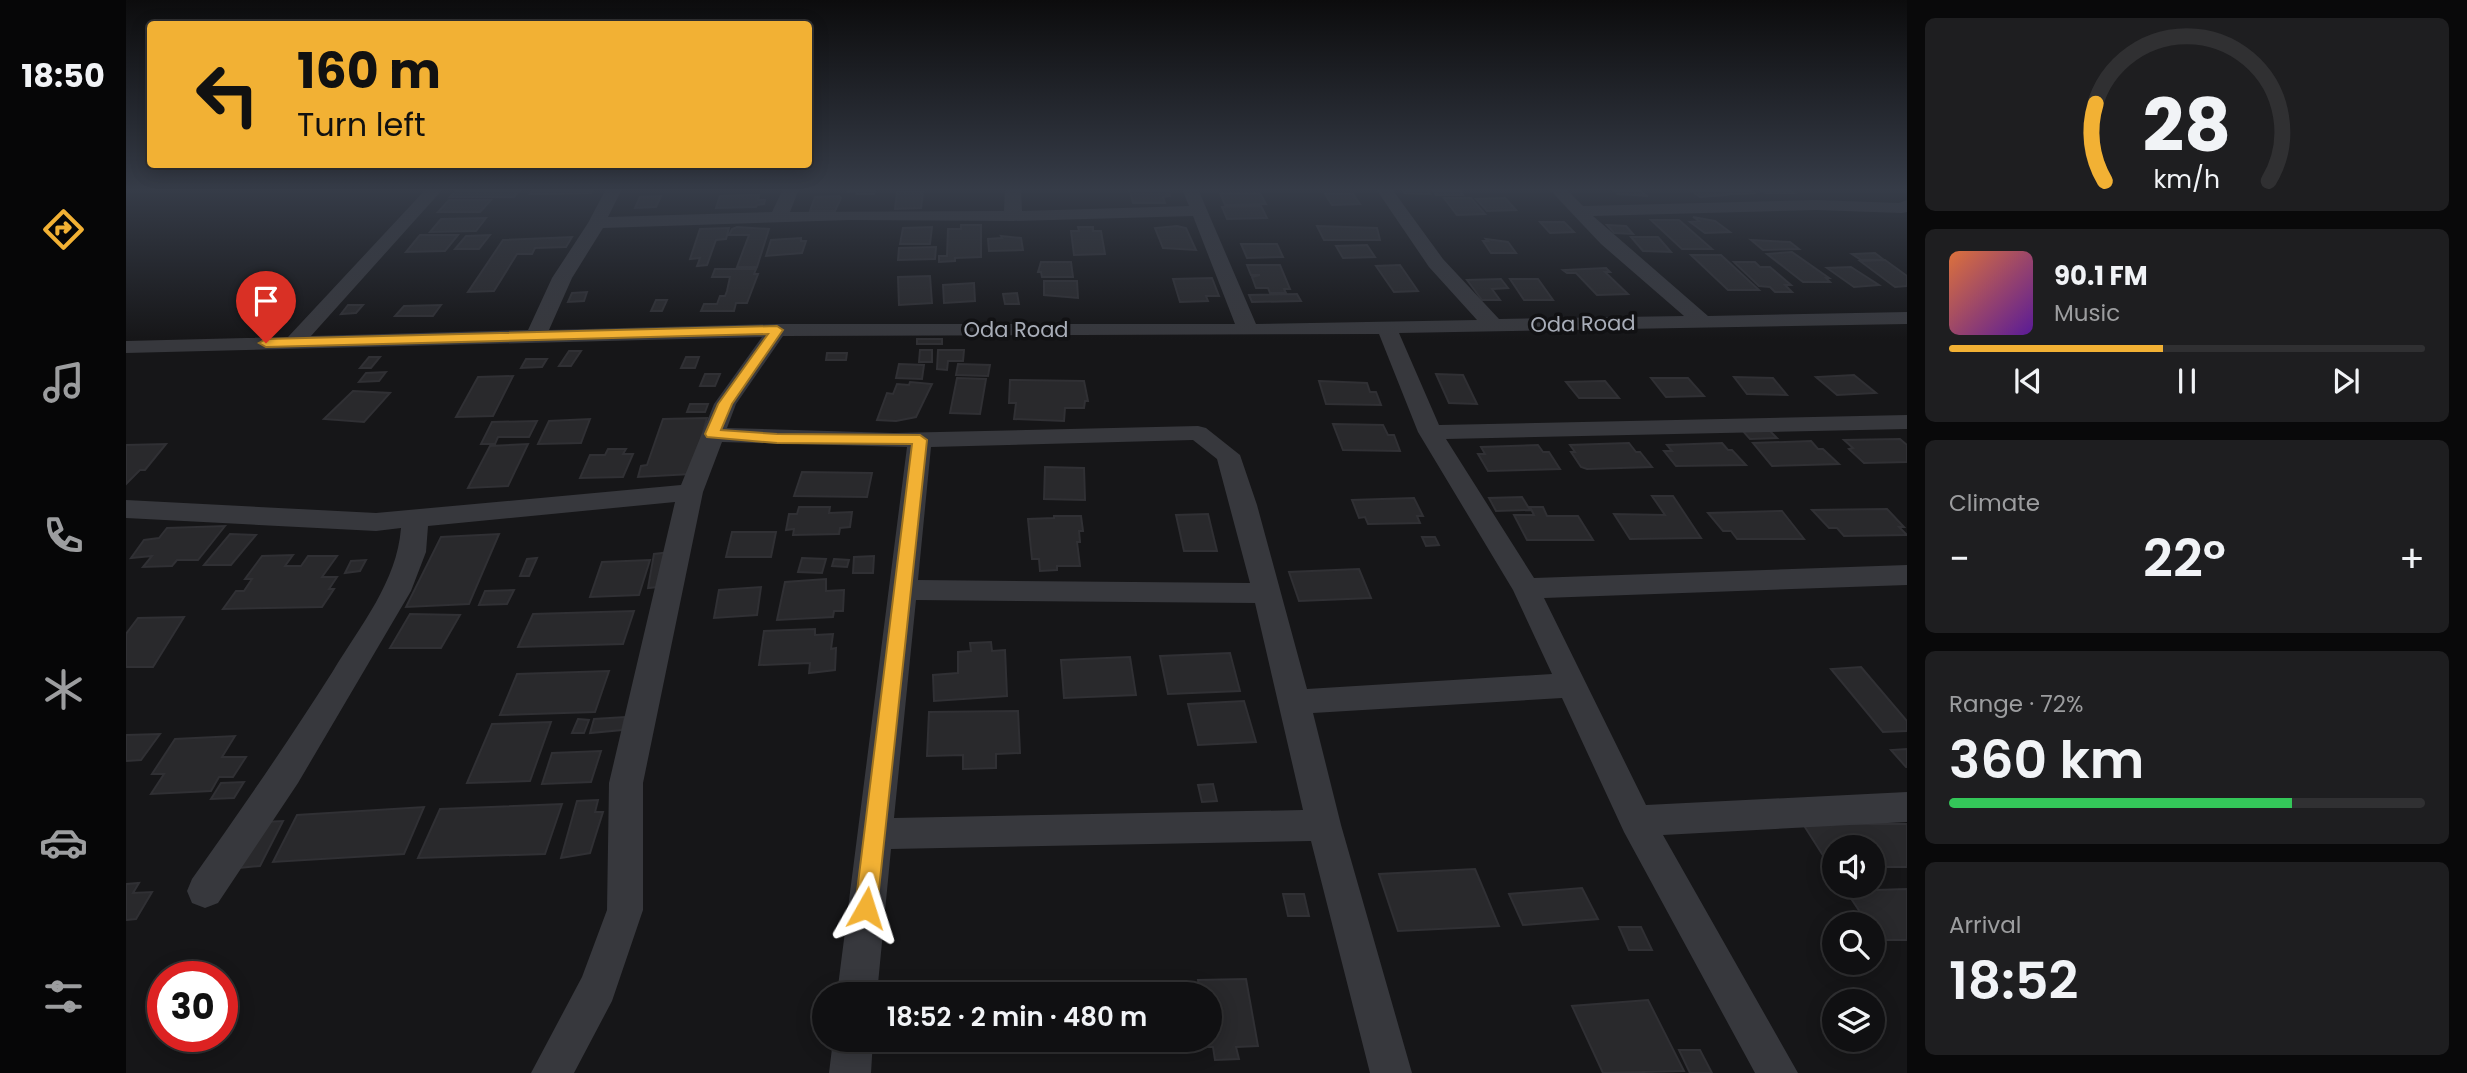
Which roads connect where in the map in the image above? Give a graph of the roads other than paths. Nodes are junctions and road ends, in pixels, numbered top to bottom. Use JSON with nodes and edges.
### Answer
{"nodes":[{"id":1,"x":389,"y":239,"type":"edge"},
{"id":2,"x":587,"y":239,"type":"edge"},
{"id":3,"x":1210,"y":239,"type":"edge"},
{"id":4,"x":1419,"y":239,"type":"edge"},
{"id":5,"x":1606,"y":239,"type":"edge"},
{"id":6,"x":1907,"y":318,"type":"edge"},
{"id":7,"x":1703,"y":322,"type":"junction"},
{"id":8,"x":1494,"y":326,"type":"junction"},
{"id":9,"x":1387,"y":328,"type":"junction"},
{"id":10,"x":777,"y":330,"type":"junction"},
{"id":11,"x":1248,"y":330,"type":"junction"},
{"id":12,"x":535,"y":338,"type":"junction"},
{"id":13,"x":294,"y":342,"type":"junction"},
{"id":14,"x":126,"y":346,"type":"edge"},
{"id":15,"x":1907,"y":422,"type":"edge"},
{"id":16,"x":1430,"y":432,"type":"junction"},
{"id":17,"x":712,"y":434,"type":"junction"},
{"id":18,"x":920,"y":440,"type":"junction"},
{"id":19,"x":690,"y":492,"type":"junction"},
{"id":20,"x":126,"y":509,"type":"edge"},
{"id":21,"x":415,"y":519,"type":"junction"},
{"id":22,"x":1907,"y":575,"type":"edge"},
{"id":23,"x":1525,"y":588,"type":"junction"},
{"id":24,"x":902,"y":590,"type":"junction"},
{"id":25,"x":1267,"y":593,"type":"junction"},
{"id":26,"x":1571,"y":685,"type":"junction"},
{"id":27,"x":1295,"y":702,"type":"junction"},
{"id":28,"x":1907,"y":807,"type":"edge"},
{"id":29,"x":1636,"y":821,"type":"junction"},
{"id":30,"x":1324,"y":825,"type":"junction"},
{"id":31,"x":874,"y":834,"type":"junction"},
{"id":32,"x":205,"y":891,"type":"dead end"},
{"id":33,"x":858,"y":982,"type":"edge"},
{"id":34,"x":852,"y":1052,"type":"edge"},
{"id":35,"x":551,"y":1073,"type":"edge"},
{"id":36,"x":850,"y":1073,"type":"edge"},
{"id":37,"x":1391,"y":1073,"type":"edge"},
{"id":38,"x":1777,"y":1073,"type":"edge"}],
"edges":[{"from":1,"to":13,"type":"street"},
{"from":2,"to":12,"type":"street"},
{"from":3,"to":11,"type":"street"},
{"from":4,"to":8,"type":"street"},
{"from":5,"to":7,"type":"street"},
{"from":6,"to":7,"type":"street","name":"Oda Road"},
{"from":7,"to":8,"type":"street","name":"Oda Road"},
{"from":8,"to":9,"type":"street","name":"Oda Road"},
{"from":9,"to":11,"type":"street","name":"Oda Road"},
{"from":9,"to":16,"type":"street"},
{"from":10,"to":11,"type":"street","name":"Oda Road"},
{"from":10,"to":12,"type":"street","name":"Oda Road"},
{"from":10,"to":17,"type":"street"},
{"from":12,"to":13,"type":"street","name":"Oda Road"},
{"from":13,"to":14,"type":"street","name":"Oda Road"},
{"from":15,"to":16,"type":"street"},
{"from":16,"to":23,"type":"street"},
{"from":17,"to":18,"type":"street"},
{"from":17,"to":19,"type":"street"},
{"from":18,"to":24,"type":"street"},
{"from":18,"to":25,"type":"street"},
{"from":19,"to":21,"type":"street"},
{"from":19,"to":35,"type":"street"},
{"from":20,"to":21,"type":"street"},
{"from":21,"to":32,"type":"street"},
{"from":22,"to":23,"type":"street"},
{"from":23,"to":26,"type":"street"},
{"from":24,"to":25,"type":"street"},
{"from":24,"to":31,"type":"street"},
{"from":25,"to":27,"type":"street"},
{"from":26,"to":27,"type":"street"},
{"from":26,"to":29,"type":"street"},
{"from":27,"to":30,"type":"street"},
{"from":28,"to":29,"type":"street"},
{"from":29,"to":38,"type":"street"},
{"from":30,"to":31,"type":"street"},
{"from":30,"to":37,"type":"street"},
{"from":31,"to":33,"type":"street"},
{"from":34,"to":36,"type":"street"}]}
